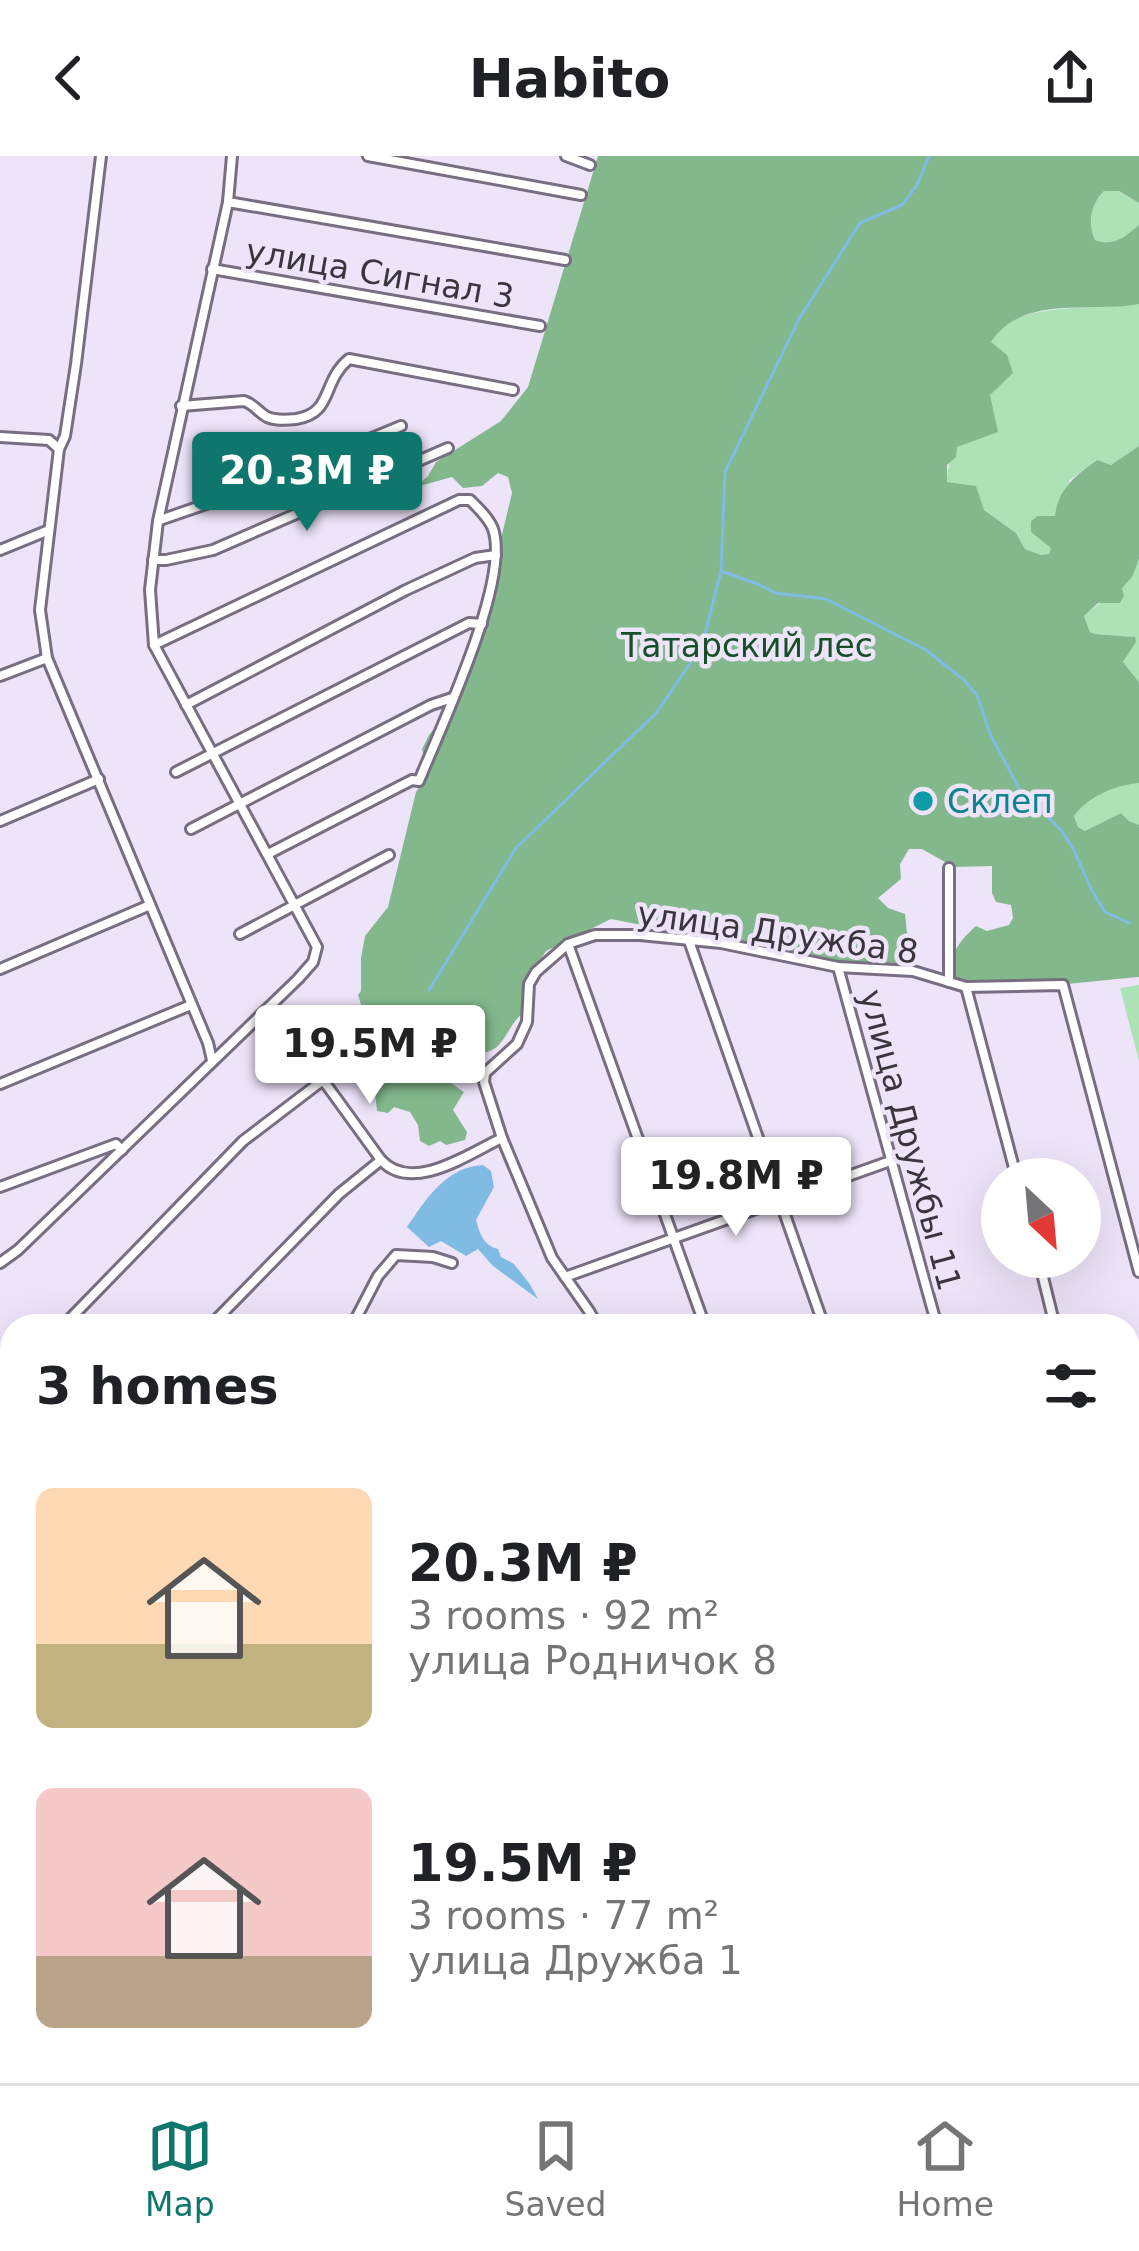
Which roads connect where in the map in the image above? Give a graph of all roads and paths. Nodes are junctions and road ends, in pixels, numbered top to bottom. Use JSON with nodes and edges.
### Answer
{"nodes":[{"id":1,"x":101,"y":156,"type":"edge"},
{"id":2,"x":232,"y":156,"type":"edge"},
{"id":3,"x":368,"y":156,"type":"edge"},
{"id":4,"x":566,"y":156,"type":"edge"},
{"id":5,"x":590,"y":165,"type":"dead end"},
{"id":6,"x":581,"y":195,"type":"dead end"},
{"id":7,"x":228,"y":202,"type":"junction"},
{"id":8,"x":565,"y":260,"type":"dead end"},
{"id":9,"x":212,"y":268,"type":"junction"},
{"id":10,"x":540,"y":326,"type":"dead end"},
{"id":11,"x":512,"y":390,"type":"dead end"},
{"id":12,"x":182,"y":406,"type":"junction"},
{"id":13,"x":401,"y":426,"type":"dead end"},
{"id":14,"x":0,"y":436,"type":"edge"},
{"id":15,"x":59,"y":448,"type":"junction"},
{"id":16,"x":448,"y":448,"type":"dead end"},
{"id":17,"x":158,"y":521,"type":"junction"},
{"id":18,"x":50,"y":530,"type":"junction"},
{"id":19,"x":0,"y":550,"type":"edge"},
{"id":20,"x":496,"y":555,"type":"junction"},
{"id":21,"x":153,"y":560,"type":"junction"},
{"id":22,"x":482,"y":624,"type":"junction"},
{"id":23,"x":154,"y":645,"type":"junction"},
{"id":24,"x":46,"y":658,"type":"junction"},
{"id":25,"x":0,"y":676,"type":"edge"},
{"id":26,"x":454,"y":698,"type":"junction"},
{"id":27,"x":186,"y":705,"type":"junction"},
{"id":28,"x":213,"y":754,"type":"junction"},
{"id":29,"x":176,"y":772,"type":"dead end"},
{"id":30,"x":99,"y":779,"type":"junction"},
{"id":31,"x":241,"y":804,"type":"junction"},
{"id":32,"x":0,"y":821,"type":"edge"},
{"id":33,"x":191,"y":829,"type":"dead end"},
{"id":34,"x":268,"y":854,"type":"junction"},
{"id":35,"x":389,"y":856,"type":"dead end"},
{"id":36,"x":950,"y":868,"type":"dead end"},
{"id":37,"x":150,"y":905,"type":"junction"},
{"id":38,"x":295,"y":906,"type":"junction"},
{"id":39,"x":240,"y":934,"type":"dead end"},
{"id":40,"x":688,"y":938,"type":"junction"},
{"id":41,"x":568,"y":944,"type":"junction"},
{"id":42,"x":838,"y":967,"type":"junction"},
{"id":43,"x":0,"y":968,"type":"edge"},
{"id":44,"x":949,"y":982,"type":"junction"},
{"id":45,"x":966,"y":987,"type":"junction"},
{"id":46,"x":191,"y":1005,"type":"junction"},
{"id":47,"x":349,"y":1054,"type":"dead end"},
{"id":48,"x":212,"y":1060,"type":"junction"},
{"id":49,"x":323,"y":1079,"type":"junction"},
{"id":50,"x":0,"y":1084,"type":"edge"},
{"id":51,"x":502,"y":1138,"type":"junction"},
{"id":52,"x":122,"y":1150,"type":"junction"},
{"id":53,"x":1011,"y":1158,"type":"edge"},
{"id":54,"x":381,"y":1160,"type":"junction"},
{"id":55,"x":892,"y":1160,"type":"junction"},
{"id":56,"x":0,"y":1187,"type":"edge"},
{"id":57,"x":779,"y":1201,"type":"junction"},
{"id":58,"x":673,"y":1238,"type":"junction"},
{"id":59,"x":452,"y":1263,"type":"dead end"},
{"id":60,"x":0,"y":1264,"type":"edge"},
{"id":61,"x":1139,"y":1272,"type":"edge"},
{"id":62,"x":565,"y":1276,"type":"junction"},
{"id":63,"x":1043,"y":1278,"type":"edge"},
{"id":64,"x":75,"y":1314,"type":"edge"},
{"id":65,"x":222,"y":1314,"type":"edge"},
{"id":66,"x":358,"y":1314,"type":"edge"},
{"id":67,"x":591,"y":1314,"type":"edge"},
{"id":68,"x":701,"y":1314,"type":"edge"},
{"id":69,"x":820,"y":1314,"type":"edge"},
{"id":70,"x":934,"y":1314,"type":"edge"},
{"id":71,"x":1052,"y":1314,"type":"edge"}],
"edges":[{"from":1,"to":15,"type":"street"},
{"from":2,"to":7,"type":"street"},
{"from":3,"to":6,"type":"street"},
{"from":4,"to":5,"type":"street"},
{"from":7,"to":8,"type":"street"},
{"from":7,"to":9,"type":"street"},
{"from":9,"to":10,"type":"street","name":"улица Сигнал 3"},
{"from":9,"to":12,"type":"street"},
{"from":11,"to":12,"type":"street"},
{"from":12,"to":17,"type":"street"},
{"from":13,"to":17,"type":"street"},
{"from":14,"to":15,"type":"street"},
{"from":15,"to":18,"type":"street"},
{"from":16,"to":21,"type":"street"},
{"from":17,"to":21,"type":"street"},
{"from":18,"to":19,"type":"street"},
{"from":18,"to":24,"type":"street"},
{"from":20,"to":22,"type":"street"},
{"from":20,"to":23,"type":"street"},
{"from":20,"to":27,"type":"street"},
{"from":21,"to":23,"type":"street"},
{"from":22,"to":26,"type":"street"},
{"from":22,"to":28,"type":"street"},
{"from":23,"to":27,"type":"street"},
{"from":24,"to":25,"type":"street"},
{"from":24,"to":30,"type":"street"},
{"from":26,"to":31,"type":"street"},
{"from":26,"to":34,"type":"street"},
{"from":27,"to":28,"type":"street"},
{"from":28,"to":29,"type":"street"},
{"from":28,"to":31,"type":"street"},
{"from":30,"to":32,"type":"street"},
{"from":30,"to":37,"type":"street"},
{"from":31,"to":33,"type":"street"},
{"from":31,"to":34,"type":"street"},
{"from":34,"to":38,"type":"street"},
{"from":35,"to":38,"type":"street"},
{"from":36,"to":44,"type":"street"},
{"from":37,"to":43,"type":"street"},
{"from":37,"to":46,"type":"street"},
{"from":38,"to":39,"type":"street"},
{"from":38,"to":48,"type":"street"},
{"from":40,"to":41,"type":"street","name":"улица Дружба 8"},
{"from":40,"to":42,"type":"street","name":"улица Дружба 8"},
{"from":40,"to":57,"type":"street"},
{"from":41,"to":51,"type":"street"},
{"from":41,"to":58,"type":"street"},
{"from":42,"to":44,"type":"street","name":"улица Дружба 8"},
{"from":42,"to":55,"type":"street","name":"улица Дружбы 11"},
{"from":44,"to":45,"type":"street","name":"улица Дружба 8"},
{"from":45,"to":53,"type":"street"},
{"from":45,"to":61,"type":"street","name":"улица Дружба 8"},
{"from":46,"to":48,"type":"street"},
{"from":46,"to":50,"type":"street"},
{"from":47,"to":49,"type":"street"},
{"from":48,"to":52,"type":"street"},
{"from":49,"to":54,"type":"street"},
{"from":49,"to":64,"type":"street"},
{"from":51,"to":54,"type":"street"},
{"from":51,"to":62,"type":"street"},
{"from":52,"to":56,"type":"street"},
{"from":52,"to":60,"type":"street"},
{"from":54,"to":65,"type":"street"},
{"from":55,"to":57,"type":"street"},
{"from":55,"to":70,"type":"street","name":"улица Дружбы 11"},
{"from":57,"to":58,"type":"street"},
{"from":57,"to":69,"type":"street"},
{"from":58,"to":62,"type":"street"},
{"from":58,"to":68,"type":"street"},
{"from":59,"to":66,"type":"street"},
{"from":62,"to":67,"type":"street"},
{"from":63,"to":71,"type":"street"}]}
